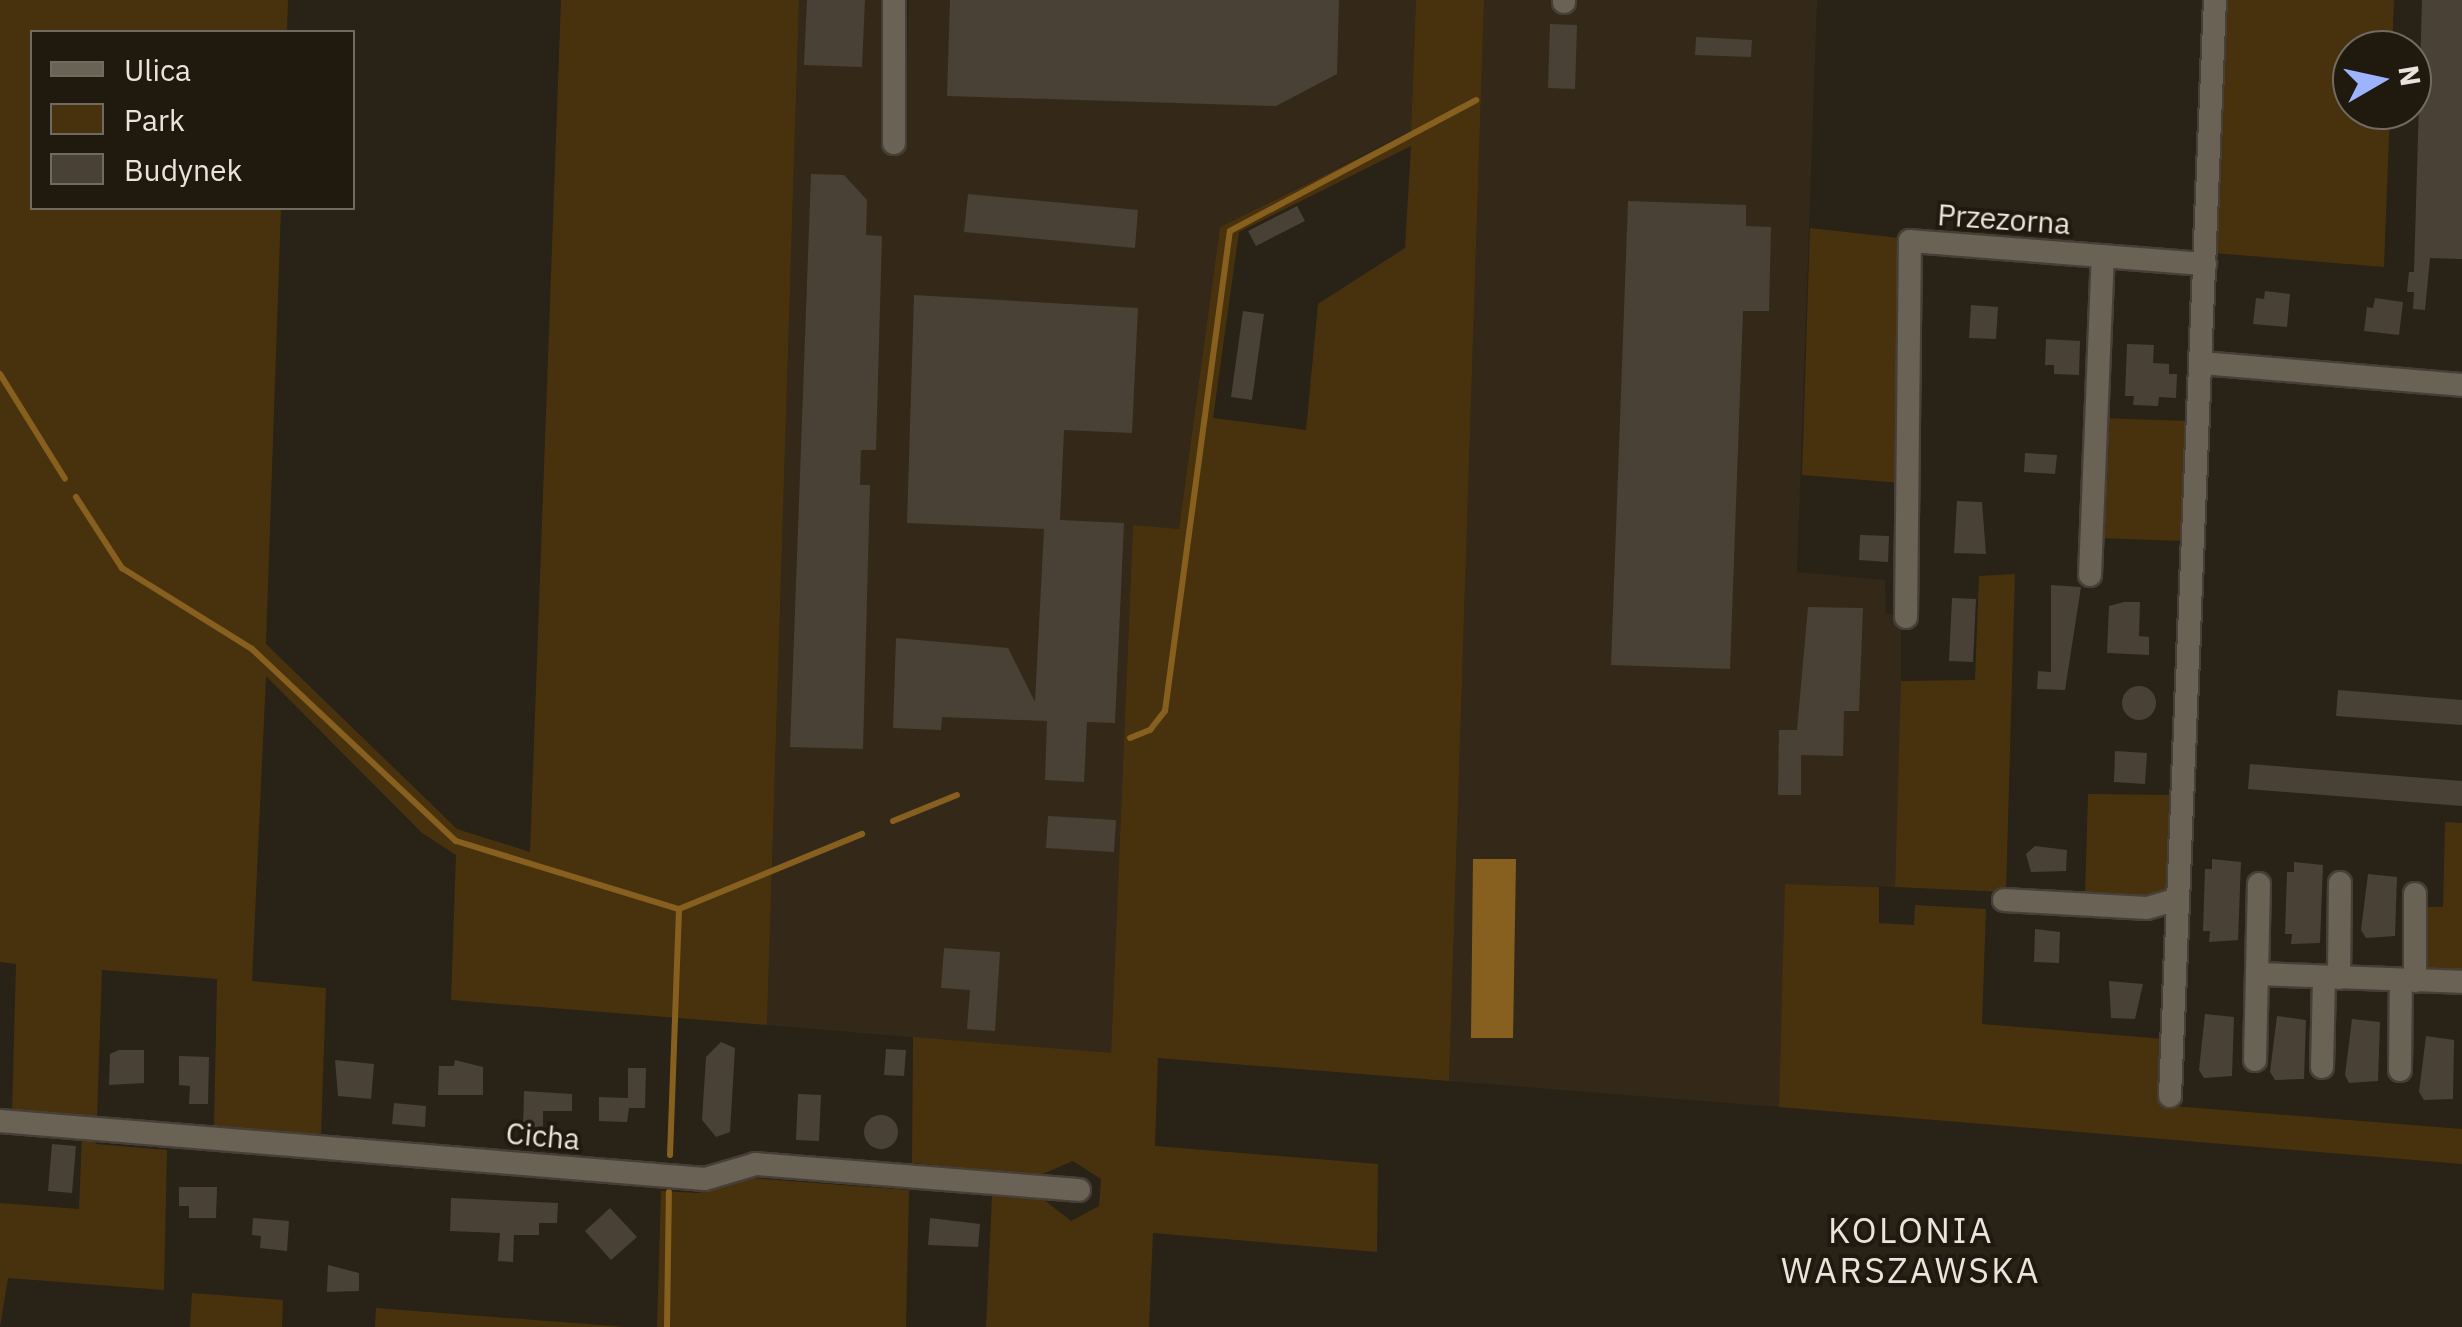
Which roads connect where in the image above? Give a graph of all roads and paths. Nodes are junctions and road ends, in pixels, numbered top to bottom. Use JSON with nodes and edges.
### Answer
{"nodes":[{"id":1,"x":894,"y":0,"type":"edge"},
{"id":2,"x":2215,"y":0,"type":"edge"},
{"id":3,"x":894,"y":143,"type":"dead end"},
{"id":4,"x":2102,"y":256,"type":"junction"},
{"id":5,"x":2205,"y":264,"type":"junction"},
{"id":6,"x":2202,"y":363,"type":"junction"},
{"id":7,"x":2462,"y":385,"type":"edge"},
{"id":8,"x":2090,"y":575,"type":"dead end"},
{"id":9,"x":1906,"y":617,"type":"dead end"},
{"id":10,"x":2340,"y":883,"type":"dead end"},
{"id":11,"x":2259,"y":884,"type":"dead end"},
{"id":12,"x":2416,"y":894,"type":"dead end"},
{"id":13,"x":2178,"y":899,"type":"junction"},
{"id":14,"x":2004,"y":900,"type":"dead end"},
{"id":15,"x":2257,"y":974,"type":"junction"},
{"id":16,"x":2332,"y":978,"type":"junction"},
{"id":17,"x":2408,"y":981,"type":"junction"},
{"id":18,"x":2462,"y":982,"type":"edge"},
{"id":19,"x":2255,"y":1060,"type":"dead end"},
{"id":20,"x":2322,"y":1066,"type":"dead end"},
{"id":21,"x":2400,"y":1070,"type":"dead end"},
{"id":22,"x":2170,"y":1096,"type":"dead end"},
{"id":23,"x":0,"y":1120,"type":"edge"},
{"id":24,"x":1080,"y":1190,"type":"dead end"}],
"edges":[{"from":1,"to":3,"type":"street"},
{"from":2,"to":5,"type":"street"},
{"from":4,"to":5,"type":"street","name":"Przezorna"},
{"from":4,"to":8,"type":"street"},
{"from":4,"to":9,"type":"street","name":"Przezorna"},
{"from":5,"to":6,"type":"street"},
{"from":6,"to":7,"type":"street"},
{"from":6,"to":13,"type":"street"},
{"from":10,"to":16,"type":"street"},
{"from":11,"to":15,"type":"street"},
{"from":12,"to":17,"type":"street"},
{"from":13,"to":14,"type":"street"},
{"from":13,"to":22,"type":"street"},
{"from":15,"to":16,"type":"street"},
{"from":15,"to":19,"type":"street"},
{"from":16,"to":17,"type":"street"},
{"from":16,"to":20,"type":"street"},
{"from":17,"to":18,"type":"street"},
{"from":17,"to":21,"type":"street"},
{"from":23,"to":24,"type":"street","name":"Cicha"}]}
